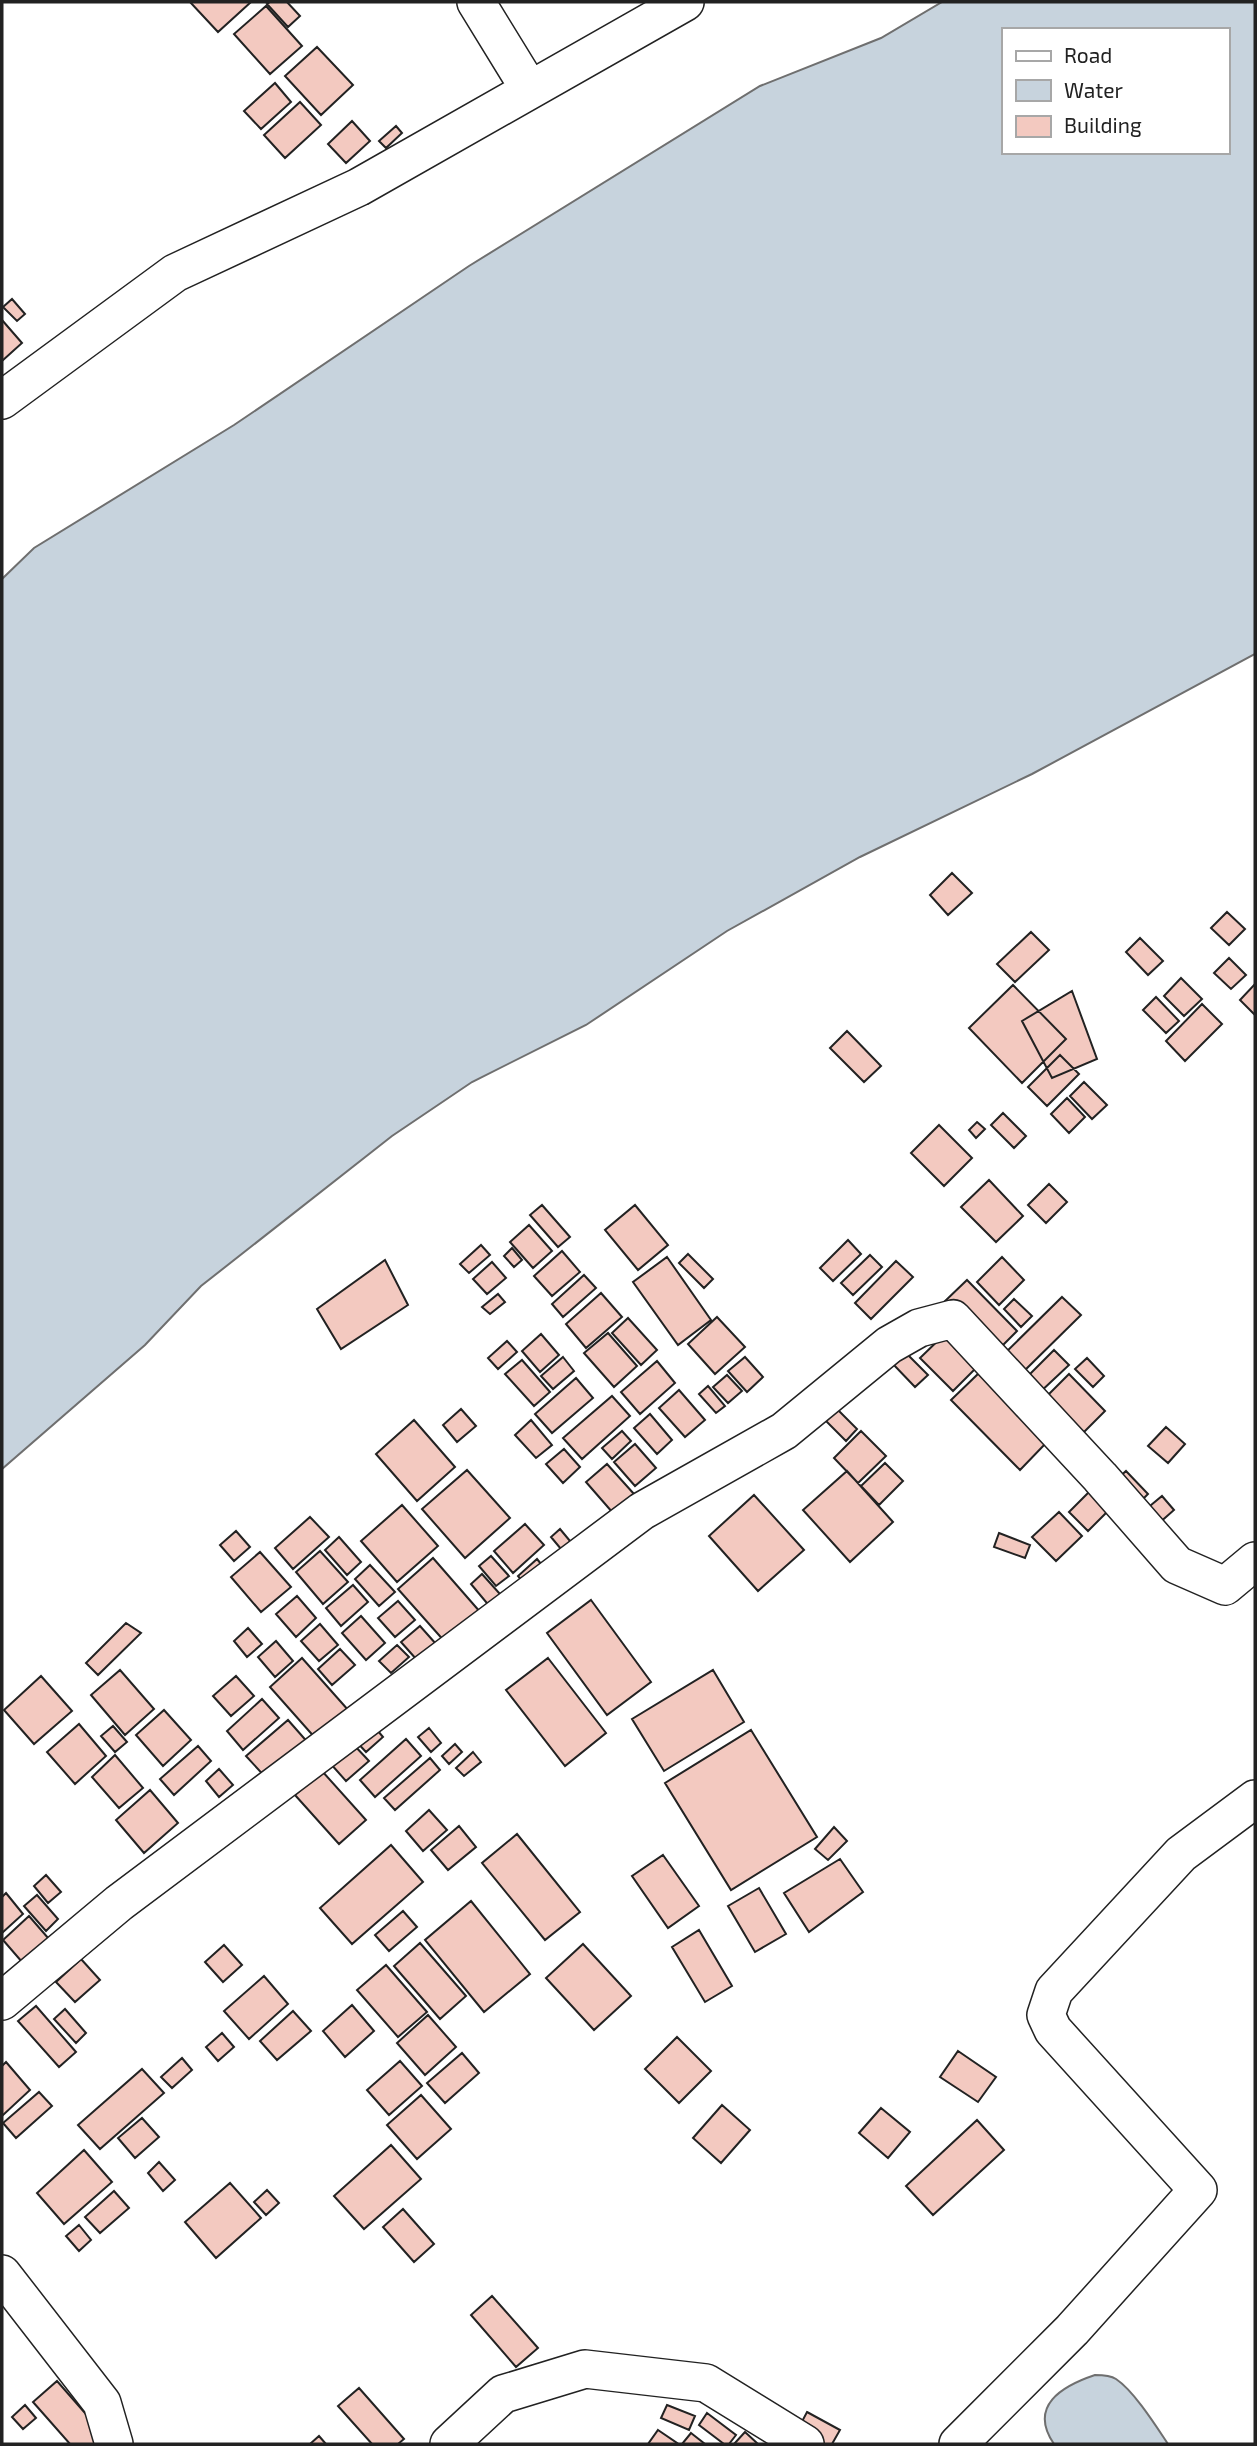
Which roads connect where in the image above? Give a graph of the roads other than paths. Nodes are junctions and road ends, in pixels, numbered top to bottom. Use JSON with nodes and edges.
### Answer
{"nodes":[{"id":1,"x":476,"y":2,"type":"edge"},
{"id":2,"x":685,"y":2,"type":"edge"},
{"id":3,"x":530,"y":90,"type":"junction"},
{"id":4,"x":2,"y":400,"type":"edge"},
{"id":5,"x":1255,"y":1561,"type":"edge"},
{"id":6,"x":1255,"y":1799,"type":"edge"},
{"id":7,"x":2,"y":2001,"type":"edge"},
{"id":8,"x":2,"y":2274,"type":"edge"},
{"id":9,"x":114,"y":2444,"type":"edge"},
{"id":10,"x":449,"y":2444,"type":"edge"},
{"id":11,"x":805,"y":2444,"type":"edge"},
{"id":12,"x":958,"y":2444,"type":"edge"}],
"edges":[{"from":1,"to":3,"type":"street"},
{"from":2,"to":3,"type":"street"},
{"from":3,"to":4,"type":"street"},
{"from":5,"to":7,"type":"street"},
{"from":6,"to":12,"type":"street"},
{"from":8,"to":9,"type":"street"},
{"from":10,"to":11,"type":"street"}]}
